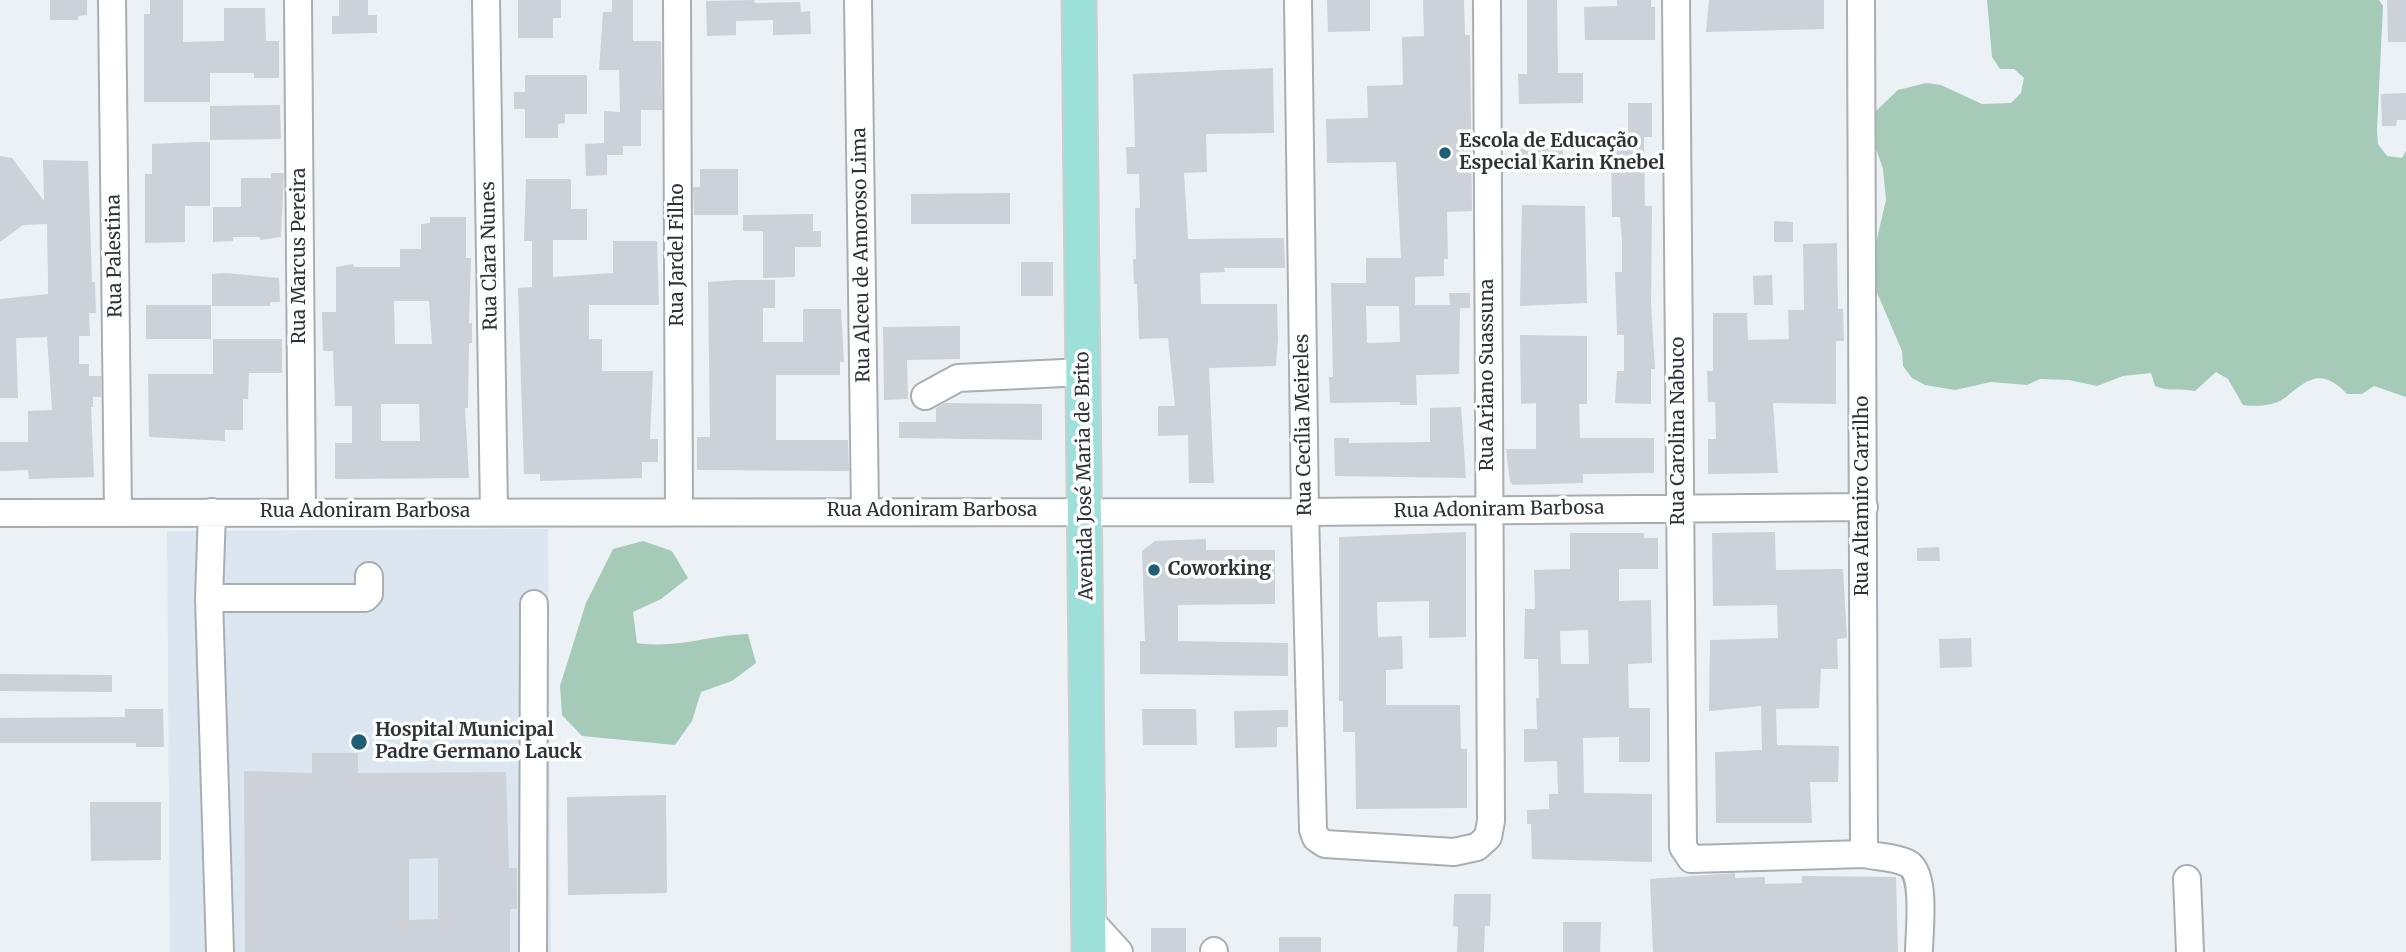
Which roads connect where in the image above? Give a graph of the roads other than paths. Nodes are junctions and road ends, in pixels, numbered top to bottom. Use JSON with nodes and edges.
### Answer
{"nodes":[{"id":1,"x":112,"y":0,"type":"edge"},
{"id":2,"x":298,"y":0,"type":"edge"},
{"id":3,"x":486,"y":0,"type":"edge"},
{"id":4,"x":677,"y":0,"type":"edge"},
{"id":5,"x":858,"y":0,"type":"edge"},
{"id":6,"x":1079,"y":0,"type":"edge"},
{"id":7,"x":1298,"y":0,"type":"edge"},
{"id":8,"x":1487,"y":0,"type":"edge"},
{"id":9,"x":1676,"y":0,"type":"edge"},
{"id":10,"x":1861,"y":0,"type":"edge"},
{"id":11,"x":1084,"y":372,"type":"junction"},
{"id":12,"x":925,"y":396,"type":"dead end"},
{"id":13,"x":1864,"y":507,"type":"junction"},
{"id":14,"x":1680,"y":508,"type":"junction"},
{"id":15,"x":1489,"y":509,"type":"junction"},
{"id":16,"x":865,"y":510,"type":"junction"},
{"id":17,"x":679,"y":511,"type":"junction"},
{"id":18,"x":1086,"y":511,"type":"junction"},
{"id":19,"x":212,"y":512,"type":"junction"},
{"id":20,"x":302,"y":512,"type":"junction"},
{"id":21,"x":494,"y":512,"type":"junction"},
{"id":22,"x":1305,"y":512,"type":"junction"},
{"id":23,"x":0,"y":513,"type":"edge"},
{"id":24,"x":118,"y":513,"type":"junction"},
{"id":25,"x":369,"y":576,"type":"dead end"},
{"id":26,"x":209,"y":598,"type":"junction"},
{"id":27,"x":534,"y":604,"type":"dead end"},
{"id":28,"x":1325,"y":844,"type":"joint"},
{"id":29,"x":1864,"y":854,"type":"junction"},
{"id":30,"x":2187,"y":879,"type":"dead end"},
{"id":31,"x":1089,"y":919,"type":"junction"},
{"id":32,"x":220,"y":952,"type":"edge"},
{"id":33,"x":533,"y":952,"type":"edge"},
{"id":34,"x":1089,"y":952,"type":"edge"},
{"id":35,"x":1119,"y":952,"type":"edge"},
{"id":36,"x":1919,"y":952,"type":"edge"},
{"id":37,"x":2190,"y":952,"type":"edge"}],
"edges":[{"from":1,"to":24,"type":"street","name":"Rua Palestina"},
{"from":2,"to":20,"type":"street","name":"Rua Marcus Pereira"},
{"from":3,"to":21,"type":"street","name":"Rua Clara Nunes"},
{"from":4,"to":17,"type":"street","name":"Rua Jardel Filho"},
{"from":5,"to":16,"type":"street","name":"Rua Alceu de Amoroso Lima"},
{"from":6,"to":11,"type":"main road","name":"Avenida José Maria de Brito"},
{"from":7,"to":22,"type":"street","name":"Rua Cecília Meireles"},
{"from":8,"to":15,"type":"street","name":"Rua Ariano Suassuna"},
{"from":9,"to":14,"type":"street","name":"Rua Carolina Nabuco"},
{"from":10,"to":13,"type":"street","name":"Rua Altamiro Carrilho"},
{"from":11,"to":12,"type":"street"},
{"from":11,"to":18,"type":"main road","name":"Avenida José Maria de Brito"},
{"from":13,"to":14,"type":"street","name":"Rua Adoniram Barbosa"},
{"from":13,"to":29,"type":"street","name":"Rua Altamiro Carrilho"},
{"from":14,"to":15,"type":"street","name":"Rua Adoniram Barbosa"},
{"from":14,"to":29,"type":"street","name":"Rua Carolina Nabuco"},
{"from":15,"to":22,"type":"street","name":"Rua Adoniram Barbosa"},
{"from":15,"to":28,"type":"street","name":"Rua Ariano Suassuna"},
{"from":16,"to":17,"type":"street","name":"Rua Adoniram Barbosa"},
{"from":16,"to":18,"type":"street","name":"Rua Adoniram Barbosa"},
{"from":17,"to":21,"type":"street","name":"Rua Adoniram Barbosa"},
{"from":18,"to":22,"type":"street","name":"Rua Adoniram Barbosa"},
{"from":18,"to":31,"type":"main road","name":"Avenida José Maria de Brito"},
{"from":19,"to":20,"type":"street","name":"Rua Adoniram Barbosa"},
{"from":19,"to":24,"type":"street","name":"Rua Adoniram Barbosa"},
{"from":19,"to":26,"type":"street"},
{"from":20,"to":21,"type":"street","name":"Rua Adoniram Barbosa"},
{"from":22,"to":28,"type":"street","name":"Rua Cecília Meireles"},
{"from":23,"to":24,"type":"street","name":"Rua Adoniram Barbosa"},
{"from":25,"to":26,"type":"street"},
{"from":26,"to":32,"type":"street"},
{"from":27,"to":33,"type":"street"},
{"from":29,"to":36,"type":"street"},
{"from":30,"to":37,"type":"street"},
{"from":31,"to":34,"type":"main road","name":"Avenida José Maria de Brito"},
{"from":31,"to":35,"type":"street"}]}
